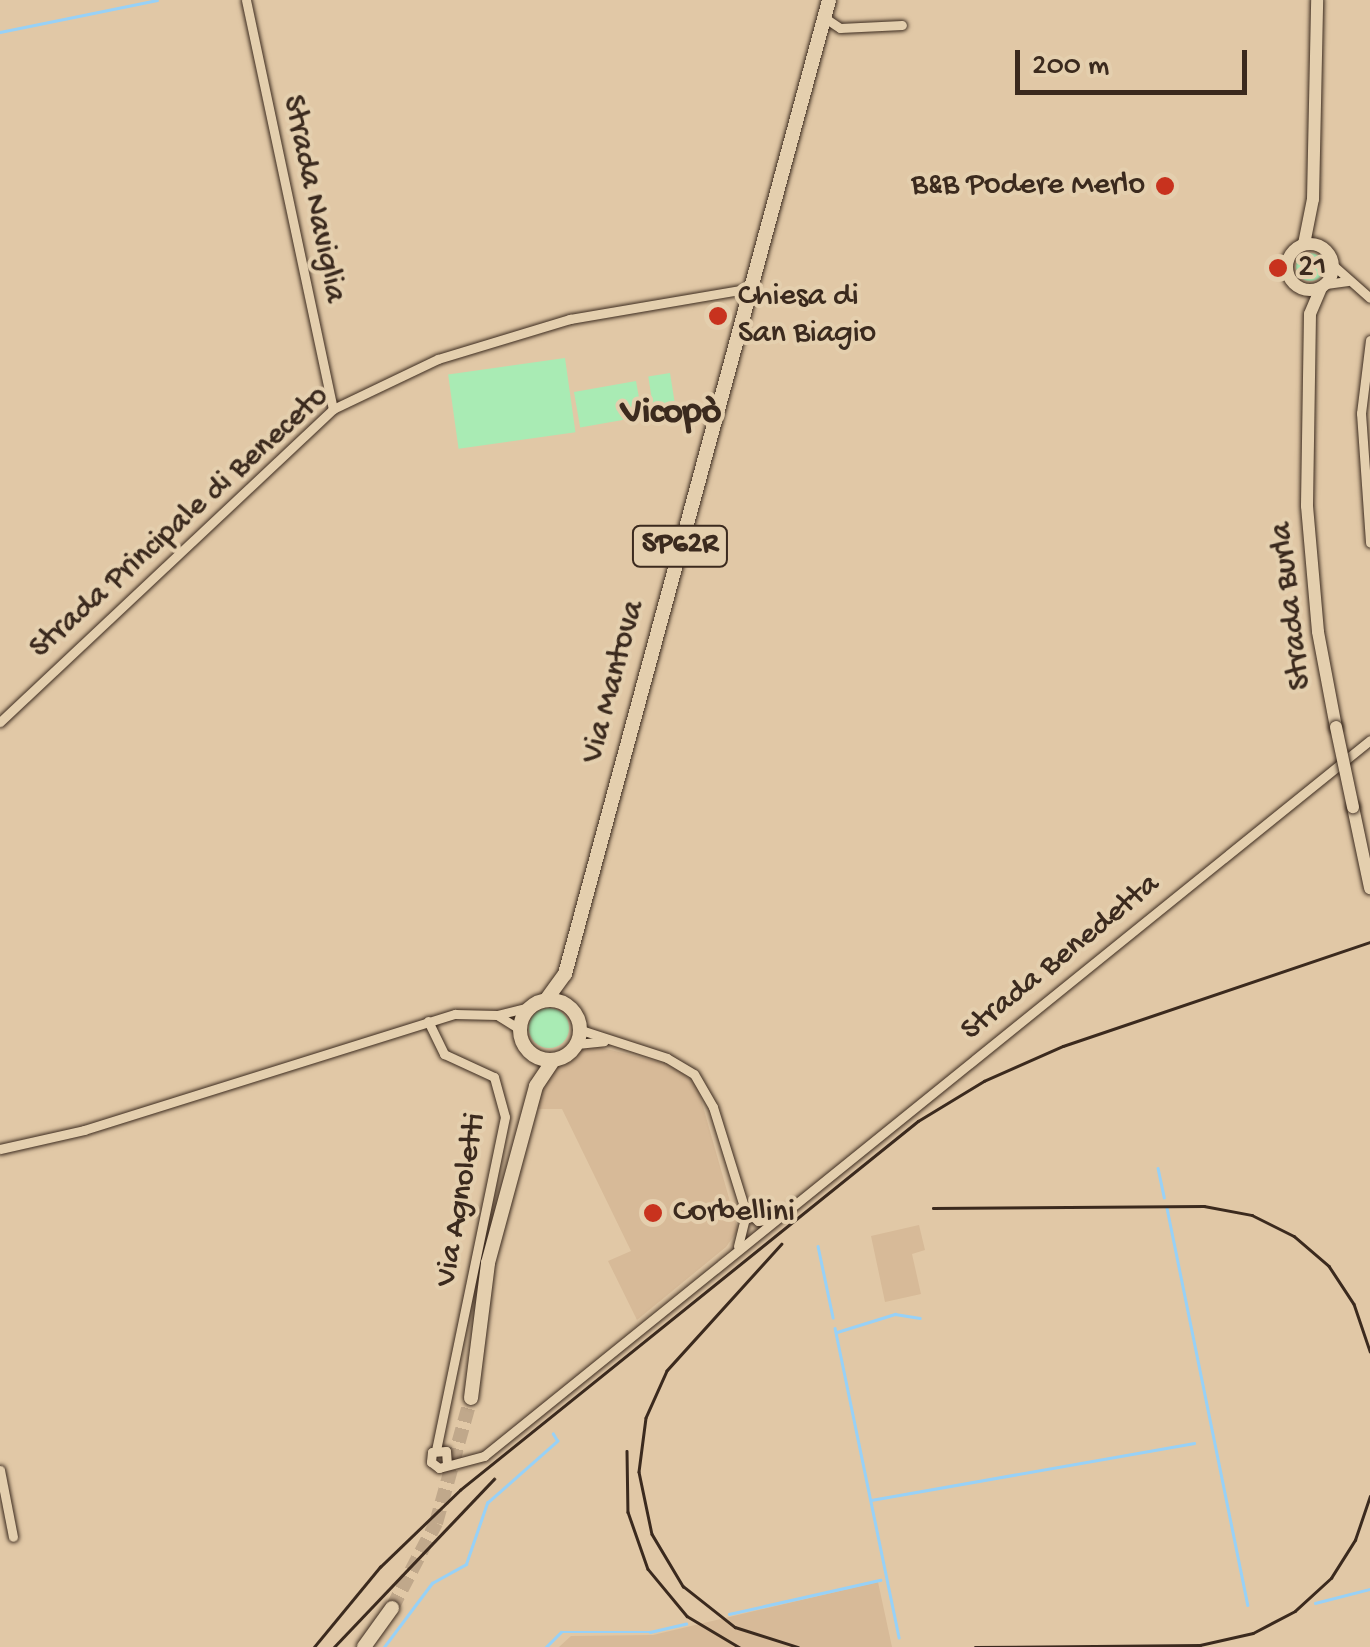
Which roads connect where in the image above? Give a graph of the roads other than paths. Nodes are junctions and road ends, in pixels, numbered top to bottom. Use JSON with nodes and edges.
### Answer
{"nodes":[{"id":1,"x":246,"y":0,"type":"edge"},
{"id":2,"x":829,"y":0,"type":"edge"},
{"id":3,"x":1317,"y":0,"type":"edge"},
{"id":4,"x":824,"y":18,"type":"junction"},
{"id":5,"x":902,"y":25,"type":"dead end"},
{"id":6,"x":1311,"y":218,"type":"junction"},
{"id":7,"x":1304,"y":244,"type":"junction"},
{"id":8,"x":1324,"y":248,"type":"junction"},
{"id":9,"x":1334,"y":266,"type":"junction"},
{"id":10,"x":1350,"y":282,"type":"junction"},
{"id":11,"x":1324,"y":286,"type":"junction"},
{"id":12,"x":752,"y":288,"type":"junction"},
{"id":13,"x":1300,"y":288,"type":"junction"},
{"id":14,"x":1370,"y":298,"type":"edge"},
{"id":15,"x":1310,"y":314,"type":"junction"},
{"id":16,"x":1370,"y":340,"type":"edge"},
{"id":17,"x":332,"y":409,"type":"junction"},
{"id":18,"x":1370,"y":543,"type":"edge"},
{"id":19,"x":0,"y":722,"type":"edge"},
{"id":20,"x":1370,"y":740,"type":"edge"},
{"id":21,"x":1370,"y":888,"type":"edge"},
{"id":22,"x":565,"y":974,"type":"junction"},
{"id":23,"x":546,"y":1000,"type":"junction"},
{"id":24,"x":530,"y":1007,"type":"junction"},
{"id":25,"x":570,"y":1007,"type":"junction"},
{"id":26,"x":497,"y":1016,"type":"junction"},
{"id":27,"x":428,"y":1022,"type":"junction"},
{"id":28,"x":519,"y":1029,"type":"junction"},
{"id":29,"x":579,"y":1037,"type":"junction"},
{"id":30,"x":531,"y":1055,"type":"junction"},
{"id":31,"x":553,"y":1061,"type":"junction"},
{"id":32,"x":536,"y":1086,"type":"junction"},
{"id":33,"x":0,"y":1149,"type":"edge"},
{"id":34,"x":745,"y":1210,"type":"junction"},
{"id":35,"x":783,"y":1215,"type":"junction"},
{"id":36,"x":758,"y":1221,"type":"junction"},
{"id":37,"x":747,"y":1236,"type":"junction"},
{"id":38,"x":471,"y":1398,"type":"tunnel mouth"},
{"id":39,"x":442,"y":1459,"type":"joint"},
{"id":40,"x":0,"y":1470,"type":"edge"},
{"id":41,"x":14,"y":1537,"type":"dead end"},
{"id":42,"x":392,"y":1608,"type":"tunnel mouth"},
{"id":43,"x":364,"y":1647,"type":"edge"}],
"edges":[{"from":1,"to":17,"type":"street","name":"Strada Naviglia"},
{"from":2,"to":4,"type":"main road","name":"Via Mantova","number":"SP62R"},
{"from":3,"to":6,"type":"main road","name":"Strada Burla"},
{"from":4,"to":5,"type":"street"},
{"from":4,"to":12,"type":"main road","name":"Via Mantova","number":"SP62R"},
{"from":6,"to":7,"type":"main road","name":"Strada Burla"},
{"from":6,"to":8,"type":"main road","name":"Strada Burla"},
{"from":7,"to":8,"type":"main road"},
{"from":7,"to":13,"type":"main road","name":"Strada Burla"},
{"from":8,"to":9,"type":"main road","name":"Strada Burla"},
{"from":9,"to":10,"type":"street"},
{"from":9,"to":11,"type":"main road","name":"Strada Burla"},
{"from":10,"to":11,"type":"street"},
{"from":10,"to":14,"type":"street"},
{"from":11,"to":13,"type":"main road"},
{"from":11,"to":15,"type":"main road","name":"Strada Burla"},
{"from":12,"to":17,"type":"street","name":"Strada Principale di Beneceto"},
{"from":12,"to":22,"type":"main road","name":"Via Mantova","number":"SP62R"},
{"from":13,"to":15,"type":"main road","name":"Strada Burla"},
{"from":15,"to":21,"type":"main road","name":"Strada Burla","bridge":true},
{"from":16,"to":18,"type":"street"},
{"from":17,"to":19,"type":"street","name":"Strada Principale di Beneceto"},
{"from":20,"to":35,"type":"street","name":"Strada Benedetta"},
{"from":22,"to":23,"type":"main road","name":"Via Mantova","number":"SP62R"},
{"from":22,"to":25,"type":"main road","name":"Via Mantova","number":"SP62R"},
{"from":23,"to":24,"type":"main road"},
{"from":23,"to":25,"type":"main road"},
{"from":24,"to":26,"type":"street"},
{"from":24,"to":28,"type":"main road"},
{"from":25,"to":29,"type":"main road","name":"Via Mantova","number":"SP62R"},
{"from":26,"to":27,"type":"street"},
{"from":26,"to":28,"type":"street"},
{"from":27,"to":33,"type":"street"},
{"from":27,"to":39,"type":"street","name":"Via Agnoletti"},
{"from":28,"to":30,"type":"main road"},
{"from":29,"to":31,"type":"main road"},
{"from":29,"to":34,"type":"street"},
{"from":30,"to":31,"type":"main road"},
{"from":30,"to":32,"type":"main road"},
{"from":31,"to":32,"type":"main road"},
{"from":32,"to":38,"type":"main road"},
{"from":34,"to":36,"type":"street"},
{"from":34,"to":37,"type":"street"},
{"from":35,"to":36,"type":"street","name":"Strada Benedetta"},
{"from":35,"to":37,"type":"street","name":"Strada Benedetta"},
{"from":36,"to":37,"type":"street","name":"Strada Benedetta"},
{"from":37,"to":39,"type":"street","name":"Strada Benedetta"},
{"from":40,"to":41,"type":"street"},
{"from":42,"to":43,"type":"main road"}]}
